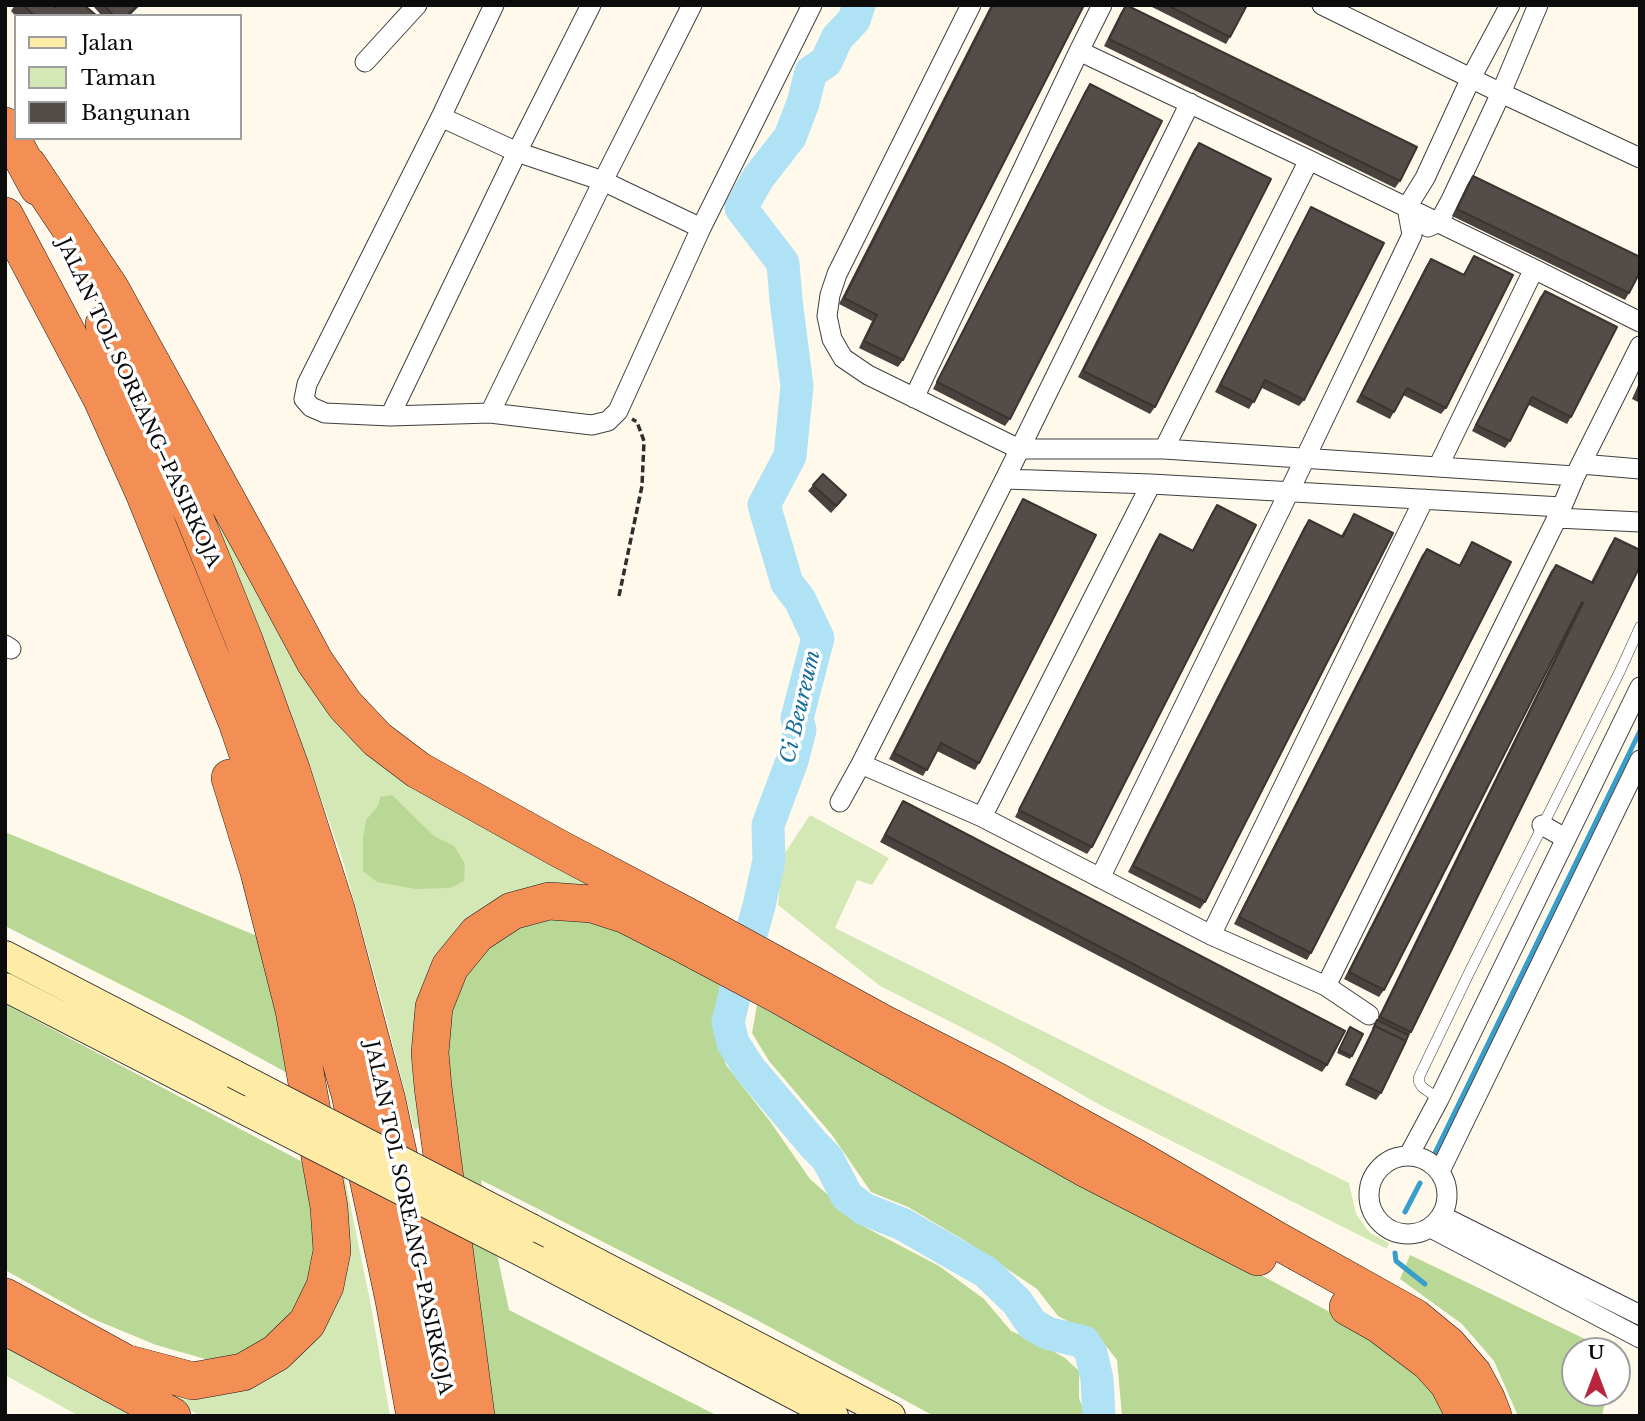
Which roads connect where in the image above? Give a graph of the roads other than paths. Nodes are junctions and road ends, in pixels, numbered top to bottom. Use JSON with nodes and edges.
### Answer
{"nodes":[{"id":1,"x":417,"y":5,"type":"edge"},
{"id":2,"x":494,"y":5,"type":"edge"},
{"id":3,"x":591,"y":5,"type":"edge"},
{"id":4,"x":692,"y":5,"type":"edge"},
{"id":5,"x":812,"y":5,"type":"edge"},
{"id":6,"x":971,"y":5,"type":"edge"},
{"id":7,"x":1102,"y":5,"type":"edge"},
{"id":8,"x":1322,"y":5,"type":"edge"},
{"id":9,"x":1510,"y":5,"type":"edge"},
{"id":10,"x":1538,"y":5,"type":"edge"},
{"id":11,"x":1079,"y":51,"type":"junction"},
{"id":12,"x":365,"y":62,"type":"dead end"},
{"id":13,"x":1471,"y":78,"type":"junction"},
{"id":14,"x":1501,"y":93,"type":"junction"},
{"id":15,"x":1190,"y":103,"type":"junction"},
{"id":16,"x":441,"y":117,"type":"junction"},
{"id":17,"x":5,"y":126,"type":"edge"},
{"id":18,"x":517,"y":152,"type":"junction"},
{"id":19,"x":1640,"y":158,"type":"edge"},
{"id":20,"x":1309,"y":160,"type":"junction"},
{"id":21,"x":27,"y":165,"type":"junction"},
{"id":22,"x":603,"y":181,"type":"junction"},
{"id":23,"x":1407,"y":207,"type":"junction"},
{"id":24,"x":5,"y":216,"type":"edge"},
{"id":25,"x":1439,"y":222,"type":"junction"},
{"id":26,"x":701,"y":228,"type":"junction"},
{"id":27,"x":1412,"y":235,"type":"junction"},
{"id":28,"x":1534,"y":269,"type":"junction"},
{"id":29,"x":1640,"y":322,"type":"edge"},
{"id":30,"x":1640,"y":345,"type":"edge"},
{"id":31,"x":914,"y":398,"type":"junction"},
{"id":32,"x":490,"y":413,"type":"junction"},
{"id":33,"x":390,"y":416,"type":"junction"},
{"id":34,"x":1019,"y":449,"type":"junction"},
{"id":35,"x":1164,"y":449,"type":"junction"},
{"id":36,"x":1304,"y":459,"type":"junction"},
{"id":37,"x":1438,"y":467,"type":"junction"},
{"id":38,"x":1640,"y":469,"type":"edge"},
{"id":39,"x":1578,"y":470,"type":"junction"},
{"id":40,"x":1005,"y":479,"type":"junction"},
{"id":41,"x":1151,"y":484,"type":"junction"},
{"id":42,"x":1289,"y":492,"type":"junction"},
{"id":43,"x":145,"y":495,"type":"junction"},
{"id":44,"x":1424,"y":499,"type":"junction"},
{"id":45,"x":1560,"y":513,"type":"junction"},
{"id":46,"x":1640,"y":522,"type":"edge"},
{"id":47,"x":1640,"y":627,"type":"edge"},
{"id":48,"x":1640,"y":687,"type":"edge"},
{"id":49,"x":1640,"y":760,"type":"edge"},
{"id":50,"x":861,"y":764,"type":"junction"},
{"id":51,"x":840,"y":802,"type":"dead end"},
{"id":52,"x":982,"y":817,"type":"junction"},
{"id":53,"x":1542,"y":825,"type":"junction"},
{"id":54,"x":1565,"y":838,"type":"junction"},
{"id":55,"x":1100,"y":878,"type":"junction"},
{"id":56,"x":690,"y":933,"type":"junction"},
{"id":57,"x":1210,"y":935,"type":"junction"},
{"id":58,"x":5,"y":955,"type":"edge"},
{"id":59,"x":782,"y":982,"type":"junction"},
{"id":60,"x":1326,"y":986,"type":"junction"},
{"id":61,"x":5,"y":987,"type":"edge"},
{"id":62,"x":1369,"y":1014,"type":"dead end"},
{"id":63,"x":1439,"y":1100,"type":"junction"},
{"id":64,"x":1409,"y":1155,"type":"junction"},
{"id":65,"x":1440,"y":1171,"type":"junction"},
{"id":66,"x":1436,"y":1222,"type":"junction"},
{"id":67,"x":5,"y":1297,"type":"edge"},
{"id":68,"x":1640,"y":1315,"type":"edge"},
{"id":69,"x":5,"y":1326,"type":"edge"},
{"id":70,"x":1640,"y":1338,"type":"edge"},
{"id":71,"x":172,"y":1416,"type":"edge"},
{"id":72,"x":415,"y":1416,"type":"edge"},
{"id":73,"x":450,"y":1416,"type":"edge"},
{"id":74,"x":476,"y":1416,"type":"edge"},
{"id":75,"x":834,"y":1416,"type":"edge"},
{"id":76,"x":891,"y":1416,"type":"edge"},
{"id":77,"x":1465,"y":1416,"type":"edge"},
{"id":78,"x":1493,"y":1416,"type":"edge"}],
"edges":[{"from":1,"to":12,"type":"street"},
{"from":2,"to":16,"type":"street"},
{"from":3,"to":18,"type":"street"},
{"from":4,"to":22,"type":"street"},
{"from":5,"to":26,"type":"street"},
{"from":6,"to":31,"type":"street"},
{"from":7,"to":11,"type":"street"},
{"from":8,"to":13,"type":"street"},
{"from":9,"to":13,"type":"street"},
{"from":10,"to":14,"type":"street"},
{"from":11,"to":15,"type":"street"},
{"from":11,"to":31,"type":"street"},
{"from":13,"to":14,"type":"street"},
{"from":13,"to":23,"type":"street"},
{"from":14,"to":19,"type":"street"},
{"from":14,"to":25,"type":"street"},
{"from":15,"to":20,"type":"street"},
{"from":15,"to":34,"type":"street"},
{"from":16,"to":18,"type":"street"},
{"from":16,"to":33,"type":"street"},
{"from":17,"to":21,"type":"highway","name":"JALAN TOL SOREANG–PASIRKOJA"},
{"from":18,"to":22,"type":"street"},
{"from":18,"to":33,"type":"street"},
{"from":20,"to":23,"type":"street"},
{"from":20,"to":35,"type":"street"},
{"from":21,"to":56,"type":"highway"},
{"from":21,"to":73,"type":"highway","name":"JALAN TOL SOREANG–PASIRKOJA"},
{"from":22,"to":26,"type":"street"},
{"from":22,"to":32,"type":"street"},
{"from":23,"to":25,"type":"street"},
{"from":23,"to":27,"type":"street"},
{"from":24,"to":43,"type":"highway","name":"JALAN TOL SOREANG–PASIRKOJA"},
{"from":25,"to":27,"type":"street"},
{"from":25,"to":28,"type":"street"},
{"from":26,"to":32,"type":"street"},
{"from":27,"to":36,"type":"street"},
{"from":28,"to":29,"type":"street"},
{"from":28,"to":37,"type":"street"},
{"from":30,"to":39,"type":"street"},
{"from":31,"to":34,"type":"street"},
{"from":32,"to":33,"type":"street"},
{"from":34,"to":35,"type":"street"},
{"from":34,"to":40,"type":"street"},
{"from":35,"to":36,"type":"street"},
{"from":36,"to":37,"type":"street"},
{"from":36,"to":42,"type":"street"},
{"from":37,"to":39,"type":"street"},
{"from":38,"to":39,"type":"street"},
{"from":39,"to":45,"type":"street"},
{"from":40,"to":41,"type":"street"},
{"from":40,"to":50,"type":"street"},
{"from":41,"to":42,"type":"street"},
{"from":41,"to":52,"type":"street"},
{"from":42,"to":44,"type":"street"},
{"from":42,"to":55,"type":"street"},
{"from":43,"to":67,"type":"highway"},
{"from":43,"to":72,"type":"highway","name":"JALAN TOL SOREANG–PASIRKOJA"},
{"from":44,"to":45,"type":"street"},
{"from":44,"to":57,"type":"street"},
{"from":45,"to":46,"type":"street"},
{"from":45,"to":60,"type":"street"},
{"from":47,"to":53,"type":"lane"},
{"from":48,"to":54,"type":"street"},
{"from":49,"to":65,"type":"street"},
{"from":50,"to":51,"type":"street"},
{"from":50,"to":52,"type":"street"},
{"from":52,"to":55,"type":"street"},
{"from":53,"to":54,"type":"street"},
{"from":53,"to":63,"type":"lane"},
{"from":54,"to":63,"type":"street"},
{"from":55,"to":57,"type":"street"},
{"from":56,"to":59,"type":"highway"},
{"from":56,"to":74,"type":"highway"},
{"from":57,"to":60,"type":"street"},
{"from":58,"to":76,"type":"main road","bridge":true},
{"from":59,"to":77,"type":"highway"},
{"from":59,"to":78,"type":"highway"},
{"from":60,"to":62,"type":"street"},
{"from":61,"to":75,"type":"main road","bridge":true},
{"from":63,"to":64,"type":"street"},
{"from":64,"to":65,"type":"street"},
{"from":64,"to":66,"type":"street"},
{"from":65,"to":66,"type":"street"},
{"from":66,"to":68,"type":"street"},
{"from":66,"to":70,"type":"street"},
{"from":69,"to":71,"type":"highway"}]}
